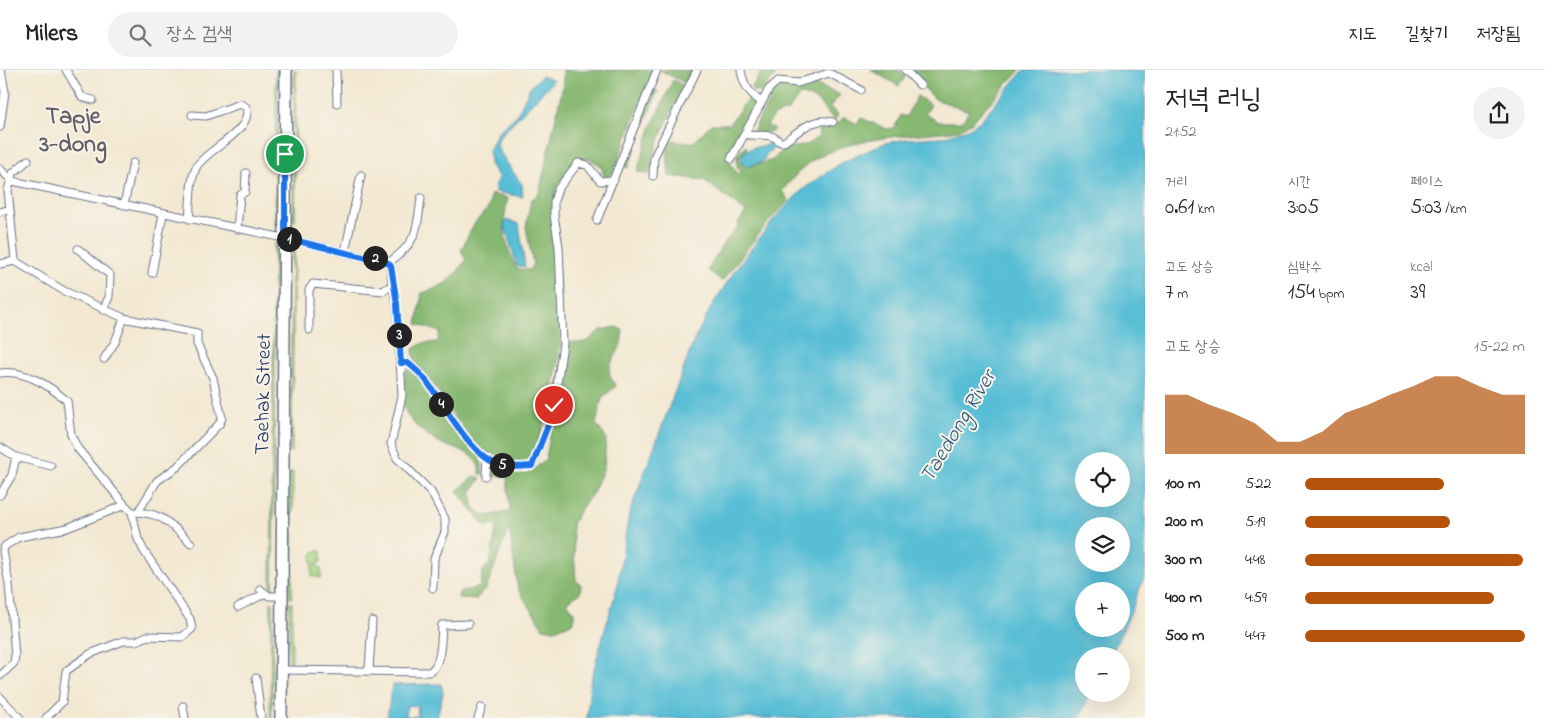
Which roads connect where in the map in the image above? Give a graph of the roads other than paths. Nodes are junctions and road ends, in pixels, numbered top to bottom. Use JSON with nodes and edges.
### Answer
{"nodes":[{"id":1,"x":1,"y":70,"type":"edge"},
{"id":2,"x":66,"y":70,"type":"edge"},
{"id":3,"x":286,"y":70,"type":"edge"},
{"id":4,"x":336,"y":70,"type":"edge"},
{"id":5,"x":657,"y":70,"type":"edge"},
{"id":6,"x":697,"y":70,"type":"edge"},
{"id":7,"x":741,"y":70,"type":"edge"},
{"id":8,"x":905,"y":70,"type":"edge"},
{"id":9,"x":920,"y":85,"type":"dead end"},
{"id":10,"x":861,"y":90,"type":"dead end"},
{"id":11,"x":93,"y":100,"type":"dead end"},
{"id":12,"x":761,"y":102,"type":"junction"},
{"id":13,"x":337,"y":103,"type":"dead end"},
{"id":14,"x":192,"y":115,"type":"dead end"},
{"id":15,"x":833,"y":122,"type":"dead end"},
{"id":16,"x":0,"y":127,"type":"edge"},
{"id":17,"x":744,"y":134,"type":"junction"},
{"id":18,"x":731,"y":159,"type":"dead end"},
{"id":19,"x":28,"y":160,"type":"dead end"},
{"id":20,"x":133,"y":163,"type":"dead end"},
{"id":21,"x":0,"y":169,"type":"edge"},
{"id":22,"x":246,"y":173,"type":"dead end"},
{"id":23,"x":362,"y":174,"type":"dead end"},
{"id":24,"x":654,"y":176,"type":"dead end"},
{"id":25,"x":10,"y":180,"type":"junction"},
{"id":26,"x":614,"y":180,"type":"junction"},
{"id":27,"x":421,"y":198,"type":"dead end"},
{"id":28,"x":124,"y":205,"type":"junction"},
{"id":29,"x":10,"y":209,"type":"junction"},
{"id":30,"x":0,"y":212,"type":"edge"},
{"id":31,"x":164,"y":214,"type":"junction"},
{"id":32,"x":189,"y":219,"type":"junction"},
{"id":33,"x":597,"y":220,"type":"dead end"},
{"id":34,"x":237,"y":229,"type":"junction"},
{"id":35,"x":285,"y":238,"type":"junction"},
{"id":36,"x":78,"y":248,"type":"dead end"},
{"id":37,"x":345,"y":252,"type":"junction"},
{"id":38,"x":15,"y":261,"type":"junction"},
{"id":39,"x":388,"y":263,"type":"junction"},
{"id":40,"x":0,"y":264,"type":"edge"},
{"id":41,"x":152,"y":273,"type":"dead end"},
{"id":42,"x":392,"y":285,"type":"junction"},
{"id":43,"x":103,"y":310,"type":"junction"},
{"id":44,"x":124,"y":318,"type":"junction"},
{"id":45,"x":309,"y":330,"type":"dead end"},
{"id":46,"x":104,"y":359,"type":"dead end"},
{"id":47,"x":401,"y":363,"type":"junction"},
{"id":48,"x":0,"y":374,"type":"edge"},
{"id":49,"x":0,"y":447,"type":"edge"},
{"id":50,"x":16,"y":457,"type":"junction"},
{"id":51,"x":487,"y":457,"type":"junction"},
{"id":52,"x":51,"y":466,"type":"dead end"},
{"id":53,"x":486,"y":476,"type":"dead end"},
{"id":54,"x":0,"y":495,"type":"edge"},
{"id":55,"x":125,"y":505,"type":"junction"},
{"id":56,"x":135,"y":512,"type":"junction"},
{"id":57,"x":0,"y":538,"type":"edge"},
{"id":58,"x":191,"y":543,"type":"dead end"},
{"id":59,"x":5,"y":546,"type":"junction"},
{"id":60,"x":433,"y":588,"type":"dead end"},
{"id":61,"x":282,"y":596,"type":"junction"},
{"id":62,"x":238,"y":607,"type":"dead end"},
{"id":63,"x":372,"y":621,"type":"dead end"},
{"id":64,"x":468,"y":624,"type":"dead end"},
{"id":65,"x":282,"y":670,"type":"junction"},
{"id":66,"x":369,"y":670,"type":"junction"},
{"id":67,"x":0,"y":676,"type":"edge"},
{"id":68,"x":256,"y":678,"type":"dead end"},
{"id":69,"x":0,"y":697,"type":"edge"},
{"id":70,"x":183,"y":706,"type":"dead end"},
{"id":71,"x":482,"y":707,"type":"dead end"},
{"id":72,"x":20,"y":718,"type":"edge"},
{"id":73,"x":46,"y":718,"type":"edge"},
{"id":74,"x":185,"y":718,"type":"edge"},
{"id":75,"x":261,"y":718,"type":"edge"},
{"id":76,"x":281,"y":718,"type":"edge"},
{"id":77,"x":478,"y":718,"type":"edge"}],
"edges":[{"from":1,"to":16,"type":"street"},
{"from":2,"to":11,"type":"street"},
{"from":3,"to":35,"type":"main road","name":"Taehak Street"},
{"from":4,"to":13,"type":"street"},
{"from":5,"to":26,"type":"street"},
{"from":6,"to":24,"type":"street"},
{"from":7,"to":12,"type":"street"},
{"from":8,"to":9,"type":"street"},
{"from":10,"to":12,"type":"street"},
{"from":12,"to":17,"type":"street"},
{"from":14,"to":32,"type":"street"},
{"from":15,"to":17,"type":"street"},
{"from":17,"to":18,"type":"street"},
{"from":19,"to":25,"type":"street"},
{"from":20,"to":28,"type":"street"},
{"from":21,"to":25,"type":"street"},
{"from":22,"to":34,"type":"street"},
{"from":23,"to":37,"type":"street"},
{"from":25,"to":28,"type":"street"},
{"from":25,"to":29,"type":"street"},
{"from":26,"to":33,"type":"street"},
{"from":26,"to":51,"type":"street"},
{"from":27,"to":39,"type":"street"},
{"from":28,"to":31,"type":"street"},
{"from":29,"to":30,"type":"street"},
{"from":29,"to":38,"type":"street"},
{"from":31,"to":32,"type":"street"},
{"from":31,"to":41,"type":"street"},
{"from":32,"to":34,"type":"street"},
{"from":34,"to":35,"type":"street"},
{"from":35,"to":37,"type":"street"},
{"from":35,"to":61,"type":"main road","name":"Taehak Street"},
{"from":36,"to":43,"type":"street"},
{"from":37,"to":39,"type":"street"},
{"from":38,"to":40,"type":"street"},
{"from":38,"to":43,"type":"street"},
{"from":39,"to":42,"type":"street"},
{"from":42,"to":45,"type":"street"},
{"from":42,"to":47,"type":"street"},
{"from":43,"to":44,"type":"street"},
{"from":44,"to":46,"type":"street"},
{"from":44,"to":56,"type":"street"},
{"from":47,"to":51,"type":"street"},
{"from":47,"to":60,"type":"street"},
{"from":48,"to":55,"type":"street"},
{"from":49,"to":50,"type":"street"},
{"from":50,"to":52,"type":"street"},
{"from":50,"to":54,"type":"street"},
{"from":51,"to":53,"type":"street"},
{"from":55,"to":56,"type":"street"},
{"from":55,"to":59,"type":"street"},
{"from":56,"to":58,"type":"street"},
{"from":56,"to":73,"type":"street"},
{"from":57,"to":59,"type":"street"},
{"from":59,"to":67,"type":"street"},
{"from":61,"to":62,"type":"street"},
{"from":61,"to":65,"type":"main road","name":"Taehak Street"},
{"from":63,"to":66,"type":"street"},
{"from":64,"to":66,"type":"street"},
{"from":65,"to":66,"type":"street"},
{"from":65,"to":76,"type":"main road","name":"Taehak Street"},
{"from":68,"to":75,"type":"street"},
{"from":69,"to":72,"type":"street"},
{"from":70,"to":74,"type":"street"},
{"from":71,"to":77,"type":"street"}]}
